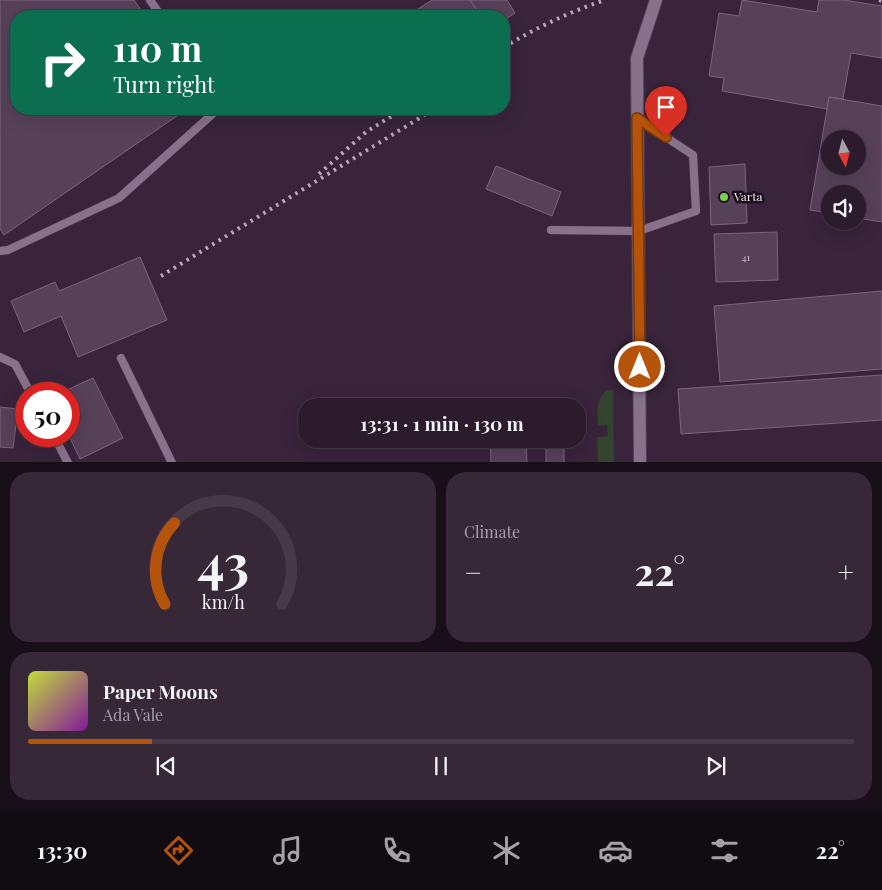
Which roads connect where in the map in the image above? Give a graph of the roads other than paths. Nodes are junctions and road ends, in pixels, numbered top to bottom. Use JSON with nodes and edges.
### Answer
{"nodes":[{"id":1,"x":656,"y":0,"type":"edge"},
{"id":2,"x":211,"y":115,"type":"edge"},
{"id":3,"x":637,"y":118,"type":"junction"},
{"id":4,"x":551,"y":230,"type":"dead end"},
{"id":5,"x":639,"y":231,"type":"junction"},
{"id":6,"x":0,"y":251,"type":"edge"},
{"id":7,"x":0,"y":357,"type":"edge"},
{"id":8,"x":121,"y":358,"type":"dead end"},
{"id":9,"x":25,"y":382,"type":"edge"},
{"id":10,"x":60,"y":447,"type":"edge"},
{"id":11,"x":68,"y":462,"type":"edge"},
{"id":12,"x":172,"y":462,"type":"edge"},
{"id":13,"x":640,"y":462,"type":"edge"}],
"edges":[{"from":1,"to":3,"type":"main road"},
{"from":2,"to":6,"type":"lane"},
{"from":3,"to":5,"type":"main road"},
{"from":3,"to":5,"type":"lane"},
{"from":4,"to":5,"type":"lane"},
{"from":5,"to":13,"type":"main road"},
{"from":7,"to":9,"type":"lane"},
{"from":8,"to":12,"type":"lane"},
{"from":10,"to":11,"type":"lane"}]}
